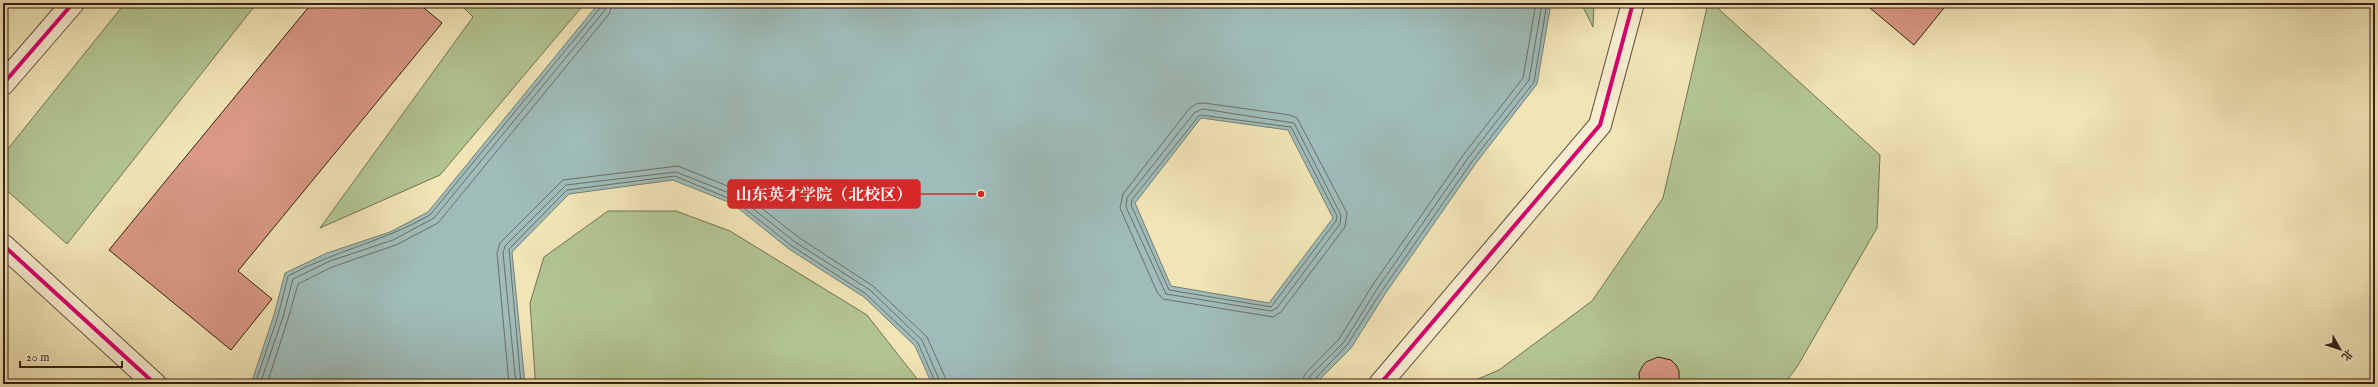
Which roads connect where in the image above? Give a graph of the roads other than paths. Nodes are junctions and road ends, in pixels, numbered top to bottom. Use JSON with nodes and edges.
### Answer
{"nodes":[{"id":1,"x":73,"y":3,"type":"edge"},
{"id":2,"x":1633,"y":3,"type":"edge"},
{"id":3,"x":3,"y":84,"type":"edge"},
{"id":4,"x":3,"y":245,"type":"edge"},
{"id":5,"x":155,"y":384,"type":"edge"},
{"id":6,"x":1380,"y":384,"type":"edge"}],
"edges":[{"from":1,"to":3,"type":"street"},
{"from":2,"to":6,"type":"street"},
{"from":4,"to":5,"type":"street"}]}
